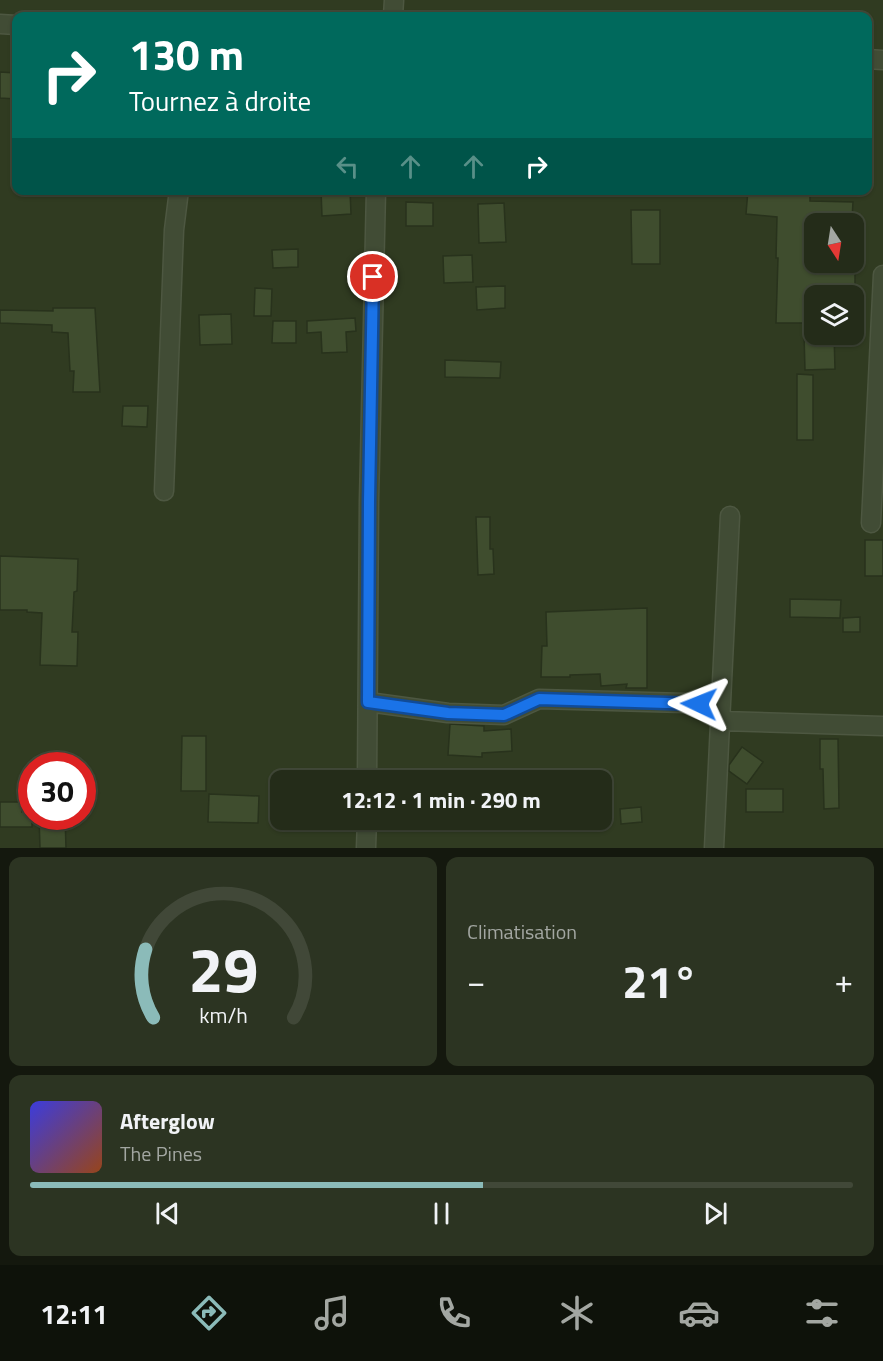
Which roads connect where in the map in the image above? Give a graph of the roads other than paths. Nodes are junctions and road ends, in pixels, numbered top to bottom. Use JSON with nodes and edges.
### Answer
{"nodes":[{"id":1,"x":178,"y":195,"type":"edge"},
{"id":2,"x":376,"y":195,"type":"edge"},
{"id":3,"x":883,"y":275,"type":"edge"},
{"id":4,"x":164,"y":491,"type":"dead end"},
{"id":5,"x":730,"y":516,"type":"dead end"},
{"id":6,"x":871,"y":523,"type":"dead end"},
{"id":7,"x":368,"y":702,"type":"junction"},
{"id":8,"x":721,"y":713,"type":"junction"},
{"id":9,"x":883,"y":726,"type":"edge"},
{"id":10,"x":367,"y":770,"type":"edge"},
{"id":11,"x":366,"y":830,"type":"edge"},
{"id":12,"x":366,"y":848,"type":"edge"},
{"id":13,"x":714,"y":848,"type":"edge"}],
"edges":[{"from":1,"to":4,"type":"street"},
{"from":2,"to":7,"type":"street"},
{"from":3,"to":6,"type":"street"},
{"from":5,"to":8,"type":"street"},
{"from":7,"to":8,"type":"street"},
{"from":7,"to":10,"type":"street"},
{"from":8,"to":9,"type":"street"},
{"from":8,"to":13,"type":"street"},
{"from":11,"to":12,"type":"street"}]}
